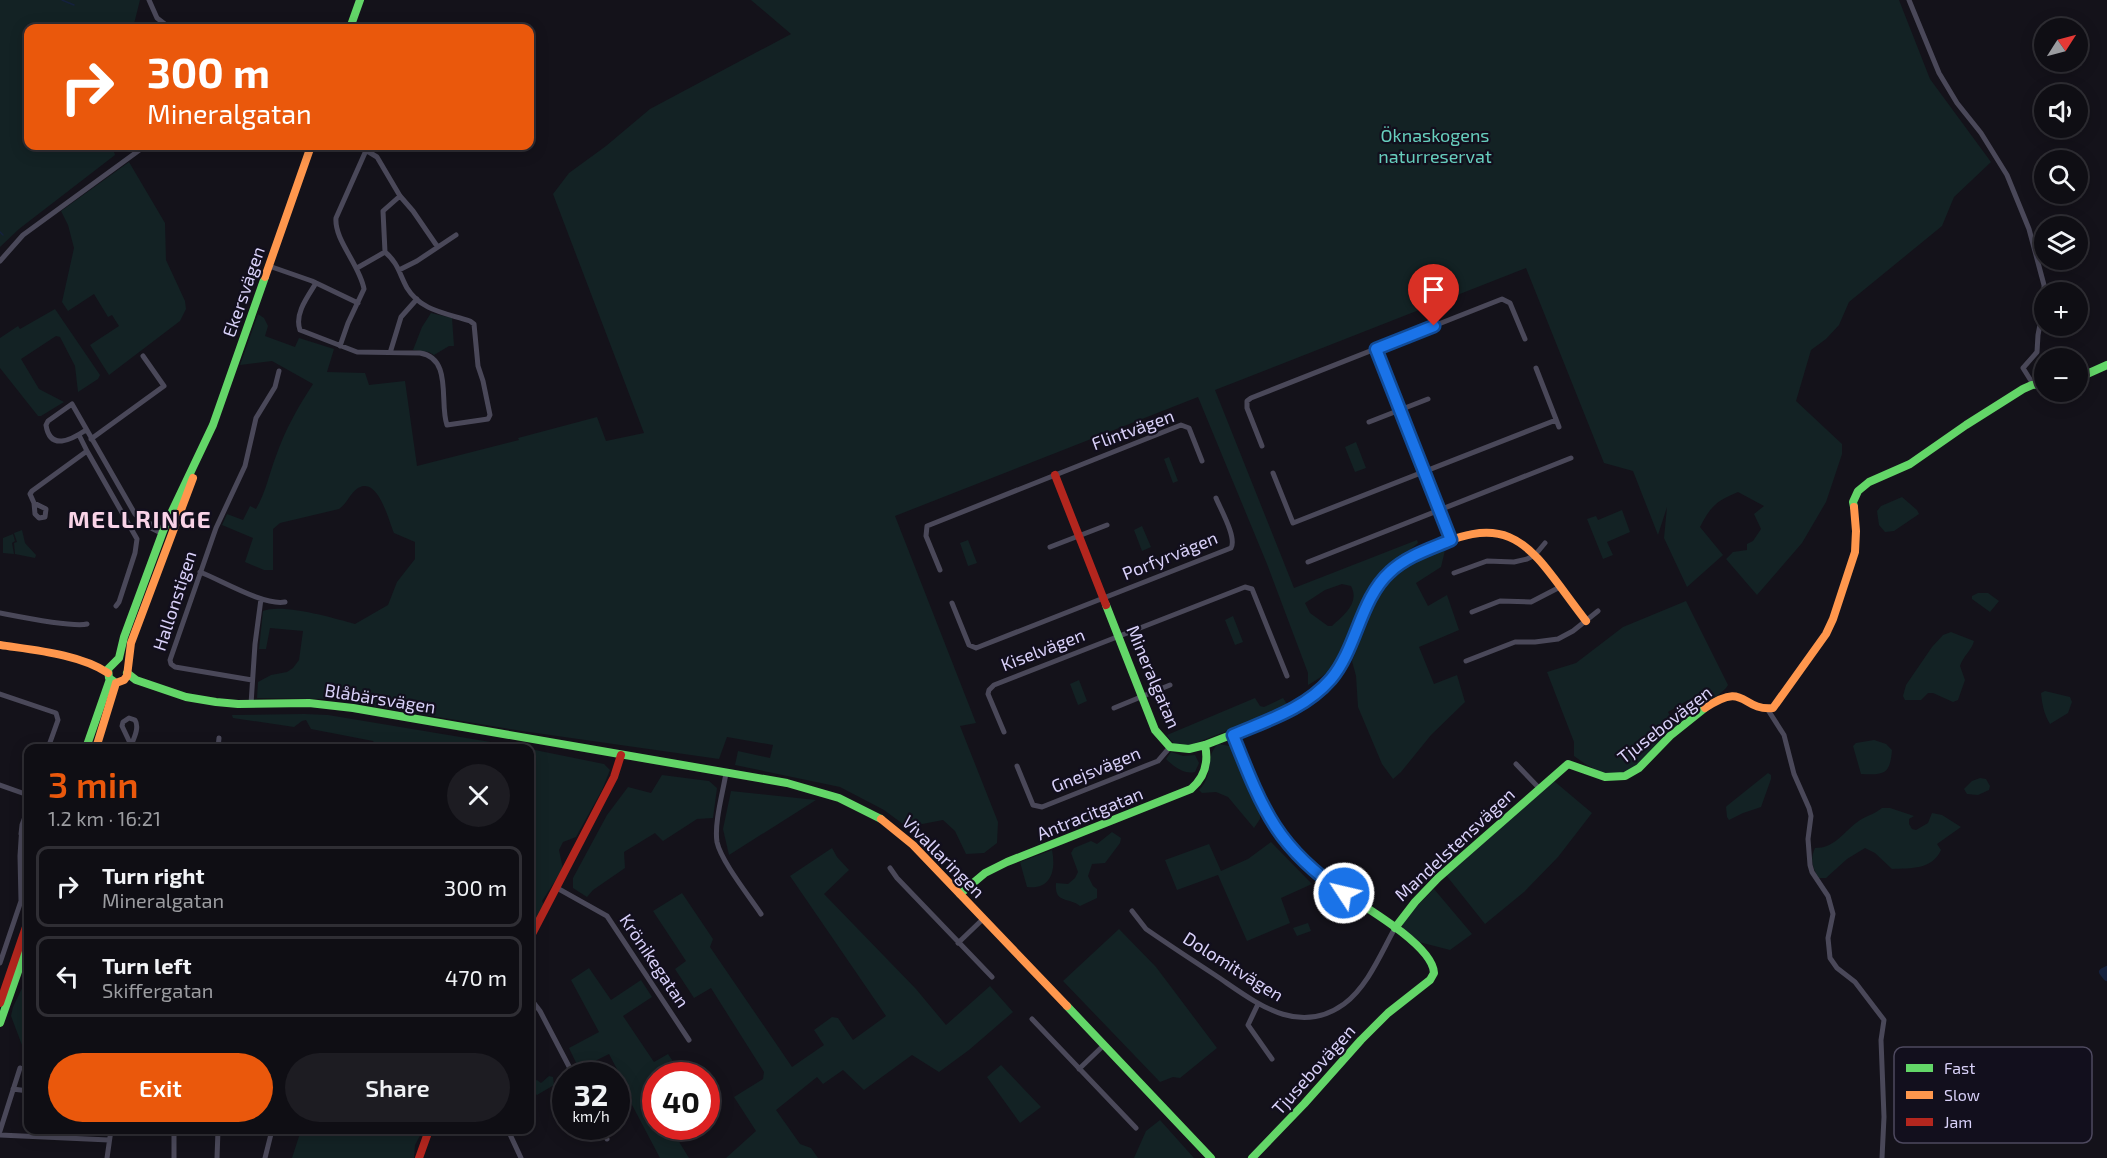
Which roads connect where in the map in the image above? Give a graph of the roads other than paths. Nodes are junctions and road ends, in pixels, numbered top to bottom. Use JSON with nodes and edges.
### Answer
{"nodes":[{"id":1,"x":149,"y":0,"type":"edge"},
{"id":2,"x":360,"y":0,"type":"edge"},
{"id":3,"x":1909,"y":0,"type":"edge"},
{"id":4,"x":165,"y":24,"type":"edge"},
{"id":5,"x":351,"y":24,"type":"edge"},
{"id":6,"x":140,"y":150,"type":"edge"},
{"id":7,"x":309,"y":150,"type":"edge"},
{"id":8,"x":366,"y":150,"type":"edge"},
{"id":9,"x":370,"y":150,"type":"edge"},
{"id":10,"x":400,"y":196,"type":"junction"},
{"id":11,"x":456,"y":235,"type":"dead end"},
{"id":12,"x":437,"y":246,"type":"junction"},
{"id":13,"x":385,"y":252,"type":"junction"},
{"id":14,"x":0,"y":261,"type":"edge"},
{"id":15,"x":269,"y":266,"type":"junction"},
{"id":16,"x":357,"y":268,"type":"junction"},
{"id":17,"x":399,"y":270,"type":"junction"},
{"id":18,"x":316,"y":283,"type":"junction"},
{"id":19,"x":417,"y":299,"type":"junction"},
{"id":20,"x":358,"y":303,"type":"junction"},
{"id":21,"x":1525,"y":339,"type":"dead end"},
{"id":22,"x":340,"y":346,"type":"junction"},
{"id":23,"x":1376,"y":349,"type":"junction"},
{"id":24,"x":390,"y":353,"type":"junction"},
{"id":25,"x":143,"y":356,"type":"dead end"},
{"id":26,"x":2107,"y":365,"type":"edge"},
{"id":27,"x":1536,"y":368,"type":"dead end"},
{"id":28,"x":279,"y":371,"type":"dead end"},
{"id":29,"x":2088,"y":374,"type":"edge"},
{"id":30,"x":2032,"y":384,"type":"joint"},
{"id":31,"x":1428,"y":399,"type":"dead end"},
{"id":32,"x":1400,"y":410,"type":"junction"},
{"id":33,"x":1556,"y":420,"type":"junction"},
{"id":34,"x":1369,"y":422,"type":"dead end"},
{"id":35,"x":1559,"y":427,"type":"dead end"},
{"id":36,"x":86,"y":430,"type":"junction"},
{"id":37,"x":78,"y":435,"type":"junction"},
{"id":38,"x":90,"y":439,"type":"junction"},
{"id":39,"x":1262,"y":446,"type":"dead end"},
{"id":40,"x":87,"y":451,"type":"junction"},
{"id":41,"x":1571,"y":458,"type":"dead end"},
{"id":42,"x":1202,"y":461,"type":"dead end"},
{"id":43,"x":1424,"y":472,"type":"junction"},
{"id":44,"x":1272,"y":473,"type":"dead end"},
{"id":45,"x":1055,"y":475,"type":"junction"},
{"id":46,"x":1216,"y":498,"type":"dead end"},
{"id":47,"x":34,"y":503,"type":"dead end"},
{"id":48,"x":1439,"y":510,"type":"junction"},
{"id":49,"x":1107,"y":525,"type":"dead end"},
{"id":50,"x":167,"y":533,"type":"junction"},
{"id":51,"x":1079,"y":536,"type":"junction"},
{"id":52,"x":1451,"y":540,"type":"junction"},
{"id":53,"x":1545,"y":543,"type":"dead end"},
{"id":54,"x":1050,"y":548,"type":"dead end"},
{"id":55,"x":1535,"y":555,"type":"junction"},
{"id":56,"x":1308,"y":562,"type":"dead end"},
{"id":57,"x":940,"y":570,"type":"dead end"},
{"id":58,"x":200,"y":572,"type":"junction"},
{"id":59,"x":1454,"y":573,"type":"dead end"},
{"id":60,"x":1560,"y":587,"type":"junction"},
{"id":61,"x":1104,"y":598,"type":"junction"},
{"id":62,"x":261,"y":599,"type":"junction"},
{"id":63,"x":285,"y":602,"type":"dead end"},
{"id":64,"x":952,"y":603,"type":"dead end"},
{"id":65,"x":116,"y":606,"type":"dead end"},
{"id":66,"x":1598,"y":611,"type":"dead end"},
{"id":67,"x":0,"y":612,"type":"edge"},
{"id":68,"x":1472,"y":612,"type":"dead end"},
{"id":69,"x":1586,"y":621,"type":"junction"},
{"id":70,"x":87,"y":624,"type":"dead end"},
{"id":71,"x":1119,"y":636,"type":"junction"},
{"id":72,"x":0,"y":645,"type":"edge"},
{"id":73,"x":1466,"y":661,"type":"dead end"},
{"id":74,"x":88,"y":663,"type":"junction"},
{"id":75,"x":114,"y":664,"type":"junction"},
{"id":76,"x":127,"y":671,"type":"junction"},
{"id":77,"x":1287,"y":676,"type":"dead end"},
{"id":78,"x":114,"y":679,"type":"junction"},
{"id":79,"x":136,"y":680,"type":"junction"},
{"id":80,"x":252,"y":680,"type":"junction"},
{"id":81,"x":1170,"y":685,"type":"dead end"},
{"id":82,"x":0,"y":693,"type":"edge"},
{"id":83,"x":1142,"y":697,"type":"junction"},
{"id":84,"x":251,"y":704,"type":"junction"},
{"id":85,"x":1114,"y":708,"type":"dead end"},
{"id":86,"x":1768,"y":710,"type":"junction"},
{"id":87,"x":1004,"y":732,"type":"dead end"},
{"id":88,"x":1233,"y":735,"type":"junction"},
{"id":89,"x":219,"y":738,"type":"dead end"},
{"id":90,"x":49,"y":744,"type":"edge"},
{"id":91,"x":88,"y":744,"type":"edge"},
{"id":92,"x":97,"y":744,"type":"edge"},
{"id":93,"x":130,"y":744,"type":"edge"},
{"id":94,"x":132,"y":744,"type":"edge"},
{"id":95,"x":218,"y":744,"type":"edge"},
{"id":96,"x":1205,"y":746,"type":"junction"},
{"id":97,"x":1170,"y":747,"type":"junction"},
{"id":98,"x":621,"y":754,"type":"junction"},
{"id":99,"x":1516,"y":764,"type":"dead end"},
{"id":100,"x":1017,"y":765,"type":"dead end"},
{"id":101,"x":1584,"y":769,"type":"joint"},
{"id":102,"x":726,"y":772,"type":"junction"},
{"id":103,"x":0,"y":785,"type":"edge"},
{"id":104,"x":1539,"y":788,"type":"junction"},
{"id":105,"x":24,"y":794,"type":"edge"},
{"id":106,"x":24,"y":820,"type":"edge"},
{"id":107,"x":24,"y":837,"type":"edge"},
{"id":108,"x":21,"y":838,"type":"junction"},
{"id":109,"x":24,"y":841,"type":"edge"},
{"id":110,"x":890,"y":868,"type":"dead end"},
{"id":111,"x":557,"y":888,"type":"junction"},
{"id":112,"x":960,"y":894,"type":"junction"},
{"id":113,"x":1132,"y":911,"type":"dead end"},
{"id":114,"x":761,"y":914,"type":"dead end"},
{"id":115,"x":983,"y":919,"type":"junction"},
{"id":116,"x":1395,"y":928,"type":"junction"},
{"id":117,"x":534,"y":931,"type":"edge"},
{"id":118,"x":24,"y":933,"type":"edge"},
{"id":119,"x":958,"y":942,"type":"junction"},
{"id":120,"x":24,"y":954,"type":"edge"},
{"id":121,"x":0,"y":963,"type":"edge"},
{"id":122,"x":992,"y":977,"type":"dead end"},
{"id":123,"x":0,"y":1003,"type":"edge"},
{"id":124,"x":534,"y":1003,"type":"edge"},
{"id":125,"x":1258,"y":1004,"type":"junction"},
{"id":126,"x":1032,"y":1019,"type":"dead end"},
{"id":127,"x":0,"y":1023,"type":"edge"},
{"id":128,"x":689,"y":1040,"type":"dead end"},
{"id":129,"x":1104,"y":1045,"type":"junction"},
{"id":130,"x":1272,"y":1059,"type":"dead end"},
{"id":131,"x":567,"y":1062,"type":"edge"},
{"id":132,"x":20,"y":1068,"type":"dead end"},
{"id":133,"x":1079,"y":1069,"type":"junction"},
{"id":134,"x":13,"y":1089,"type":"junction"},
{"id":135,"x":24,"y":1090,"type":"edge"},
{"id":136,"x":1136,"y":1128,"type":"dead end"},
{"id":137,"x":0,"y":1131,"type":"edge"},
{"id":138,"x":111,"y":1134,"type":"edge"},
{"id":139,"x":174,"y":1134,"type":"edge"},
{"id":140,"x":218,"y":1134,"type":"edge"},
{"id":141,"x":271,"y":1134,"type":"edge"},
{"id":142,"x":427,"y":1134,"type":"edge"},
{"id":143,"x":510,"y":1134,"type":"edge"},
{"id":144,"x":0,"y":1135,"type":"edge"},
{"id":145,"x":110,"y":1140,"type":"junction"},
{"id":146,"x":107,"y":1158,"type":"edge"},
{"id":147,"x":174,"y":1158,"type":"edge"},
{"id":148,"x":217,"y":1158,"type":"edge"},
{"id":149,"x":265,"y":1158,"type":"edge"},
{"id":150,"x":419,"y":1158,"type":"edge"},
{"id":151,"x":521,"y":1158,"type":"edge"},
{"id":152,"x":1211,"y":1158,"type":"edge"},
{"id":153,"x":1252,"y":1158,"type":"edge"},
{"id":154,"x":1882,"y":1158,"type":"edge"}],
"edges":[{"from":1,"to":4,"type":"street"},
{"from":2,"to":5,"type":"street"},
{"from":3,"to":30,"type":"street"},
{"from":6,"to":14,"type":"street"},
{"from":7,"to":15,"type":"street","name":"Ekersvägen"},
{"from":8,"to":16,"type":"street"},
{"from":9,"to":10,"type":"street"},
{"from":10,"to":12,"type":"street"},
{"from":10,"to":13,"type":"street"},
{"from":11,"to":12,"type":"street"},
{"from":12,"to":17,"type":"street"},
{"from":13,"to":16,"type":"street"},
{"from":13,"to":17,"type":"street"},
{"from":15,"to":18,"type":"street"},
{"from":15,"to":50,"type":"street","name":"Ekersvägen"},
{"from":16,"to":20,"type":"street"},
{"from":17,"to":19,"type":"street"},
{"from":18,"to":20,"type":"street"},
{"from":18,"to":22,"type":"street"},
{"from":19,"to":24,"type":"street"},
{"from":19,"to":24,"type":"street"},
{"from":20,"to":22,"type":"street"},
{"from":21,"to":23,"type":"street"},
{"from":22,"to":24,"type":"street"},
{"from":23,"to":32,"type":"street"},
{"from":23,"to":39,"type":"street"},
{"from":25,"to":38,"type":"street"},
{"from":26,"to":29,"type":"street"},
{"from":27,"to":33,"type":"street"},
{"from":28,"to":58,"type":"street","name":"Hallonstigen"},
{"from":30,"to":86,"type":"street"},
{"from":31,"to":32,"type":"street"},
{"from":32,"to":34,"type":"street"},
{"from":32,"to":43,"type":"street"},
{"from":33,"to":35,"type":"street"},
{"from":33,"to":43,"type":"street"},
{"from":36,"to":37,"type":"street"},
{"from":36,"to":37,"type":"street"},
{"from":36,"to":38,"type":"street"},
{"from":37,"to":40,"type":"street"},
{"from":38,"to":50,"type":"street"},
{"from":40,"to":47,"type":"street"},
{"from":40,"to":65,"type":"street"},
{"from":41,"to":48,"type":"street"},
{"from":42,"to":45,"type":"street","name":"Flintvägen"},
{"from":43,"to":44,"type":"street"},
{"from":43,"to":48,"type":"street"},
{"from":45,"to":51,"type":"street","name":"Mineralgatan"},
{"from":45,"to":57,"type":"street","name":"Flintvägen"},
{"from":46,"to":61,"type":"street","name":"Porfyrvägen"},
{"from":48,"to":52,"type":"street"},
{"from":48,"to":56,"type":"street"},
{"from":49,"to":51,"type":"street"},
{"from":50,"to":75,"type":"street","name":"Ekersvägen"},
{"from":50,"to":76,"type":"street","name":"Ekersvägen"},
{"from":51,"to":54,"type":"street"},
{"from":51,"to":61,"type":"street","name":"Mineralgatan"},
{"from":52,"to":55,"type":"street","name":"Mineralgatan"},
{"from":52,"to":88,"type":"street","name":"Mineralgatan"},
{"from":53,"to":55,"type":"street"},
{"from":55,"to":59,"type":"street"},
{"from":55,"to":60,"type":"street","name":"Mineralgatan"},
{"from":58,"to":62,"type":"street"},
{"from":58,"to":80,"type":"street","name":"Hallonstigen"},
{"from":60,"to":68,"type":"street"},
{"from":60,"to":69,"type":"street","name":"Mineralgatan"},
{"from":61,"to":64,"type":"street"},
{"from":61,"to":71,"type":"street","name":"Mineralgatan"},
{"from":62,"to":63,"type":"street"},
{"from":62,"to":80,"type":"street"},
{"from":66,"to":69,"type":"street"},
{"from":67,"to":70,"type":"street"},
{"from":69,"to":73,"type":"street"},
{"from":71,"to":77,"type":"street","name":"Kiselvägen"},
{"from":71,"to":83,"type":"street","name":"Mineralgatan"},
{"from":71,"to":87,"type":"street","name":"Kiselvägen"},
{"from":72,"to":74,"type":"street"},
{"from":74,"to":75,"type":"street","name":"Blåbärsvägen"},
{"from":74,"to":78,"type":"street"},
{"from":75,"to":76,"type":"street","name":"Blåbärsvägen"},
{"from":75,"to":78,"type":"street","name":"Ekersvägen"},
{"from":76,"to":78,"type":"street"},
{"from":76,"to":79,"type":"street","name":"Blåbärsvägen"},
{"from":78,"to":79,"type":"street","name":"Blåbärsvägen"},
{"from":78,"to":91,"type":"street"},
{"from":78,"to":92,"type":"street"},
{"from":79,"to":84,"type":"street","name":"Blåbärsvägen"},
{"from":80,"to":84,"type":"street"},
{"from":81,"to":83,"type":"street"},
{"from":82,"to":90,"type":"street"},
{"from":83,"to":85,"type":"street"},
{"from":83,"to":97,"type":"street","name":"Mineralgatan"},
{"from":84,"to":98,"type":"street","name":"Blåbärsvägen"},
{"from":86,"to":101,"type":"street","name":"Tjusebovägen"},
{"from":86,"to":154,"type":"street"},
{"from":88,"to":96,"type":"street","name":"Mineralgatan"},
{"from":88,"to":116,"type":"street"},
{"from":89,"to":95,"type":"street"},
{"from":93,"to":94,"type":"street"},
{"from":96,"to":97,"type":"street","name":"Mineralgatan"},
{"from":96,"to":112,"type":"street","name":"Antracitgatan"},
{"from":97,"to":100,"type":"street","name":"Gnejsvägen"},
{"from":98,"to":102,"type":"street","name":"Vivallaringen"},
{"from":98,"to":111,"type":"street"},
{"from":99,"to":104,"type":"street","name":"Mandelstensvägen"},
{"from":101,"to":104,"type":"street","name":"Mandelstensvägen"},
{"from":102,"to":112,"type":"street","name":"Vivallaringen"},
{"from":102,"to":114,"type":"street"},
{"from":103,"to":105,"type":"street"},
{"from":104,"to":116,"type":"street","name":"Mandelstensvägen"},
{"from":106,"to":108,"type":"street"},
{"from":107,"to":108,"type":"street"},
{"from":108,"to":109,"type":"street"},
{"from":108,"to":121,"type":"street"},
{"from":110,"to":119,"type":"street"},
{"from":111,"to":117,"type":"street"},
{"from":111,"to":128,"type":"street","name":"Krönikegatan"},
{"from":112,"to":115,"type":"street","name":"Vivallaringen"},
{"from":113,"to":125,"type":"street","name":"Dolomitvägen"},
{"from":115,"to":119,"type":"street"},
{"from":115,"to":129,"type":"street","name":"Vivallaringen"},
{"from":116,"to":125,"type":"street","name":"Dolomitvägen"},
{"from":116,"to":153,"type":"street","name":"Tjusebovägen"},
{"from":118,"to":123,"type":"street"},
{"from":119,"to":122,"type":"street"},
{"from":120,"to":127,"type":"street"},
{"from":124,"to":131,"type":"street"},
{"from":125,"to":130,"type":"street"},
{"from":126,"to":133,"type":"street"},
{"from":129,"to":133,"type":"street"},
{"from":129,"to":152,"type":"street","name":"Vivallaringen"},
{"from":132,"to":134,"type":"street"},
{"from":133,"to":136,"type":"street"},
{"from":134,"to":135,"type":"street"},
{"from":134,"to":137,"type":"street"},
{"from":138,"to":145,"type":"street"},
{"from":139,"to":147,"type":"street"},
{"from":140,"to":148,"type":"street"},
{"from":141,"to":149,"type":"street"},
{"from":142,"to":150,"type":"street"},
{"from":143,"to":151,"type":"street"},
{"from":144,"to":145,"type":"street"},
{"from":145,"to":146,"type":"street"}]}
